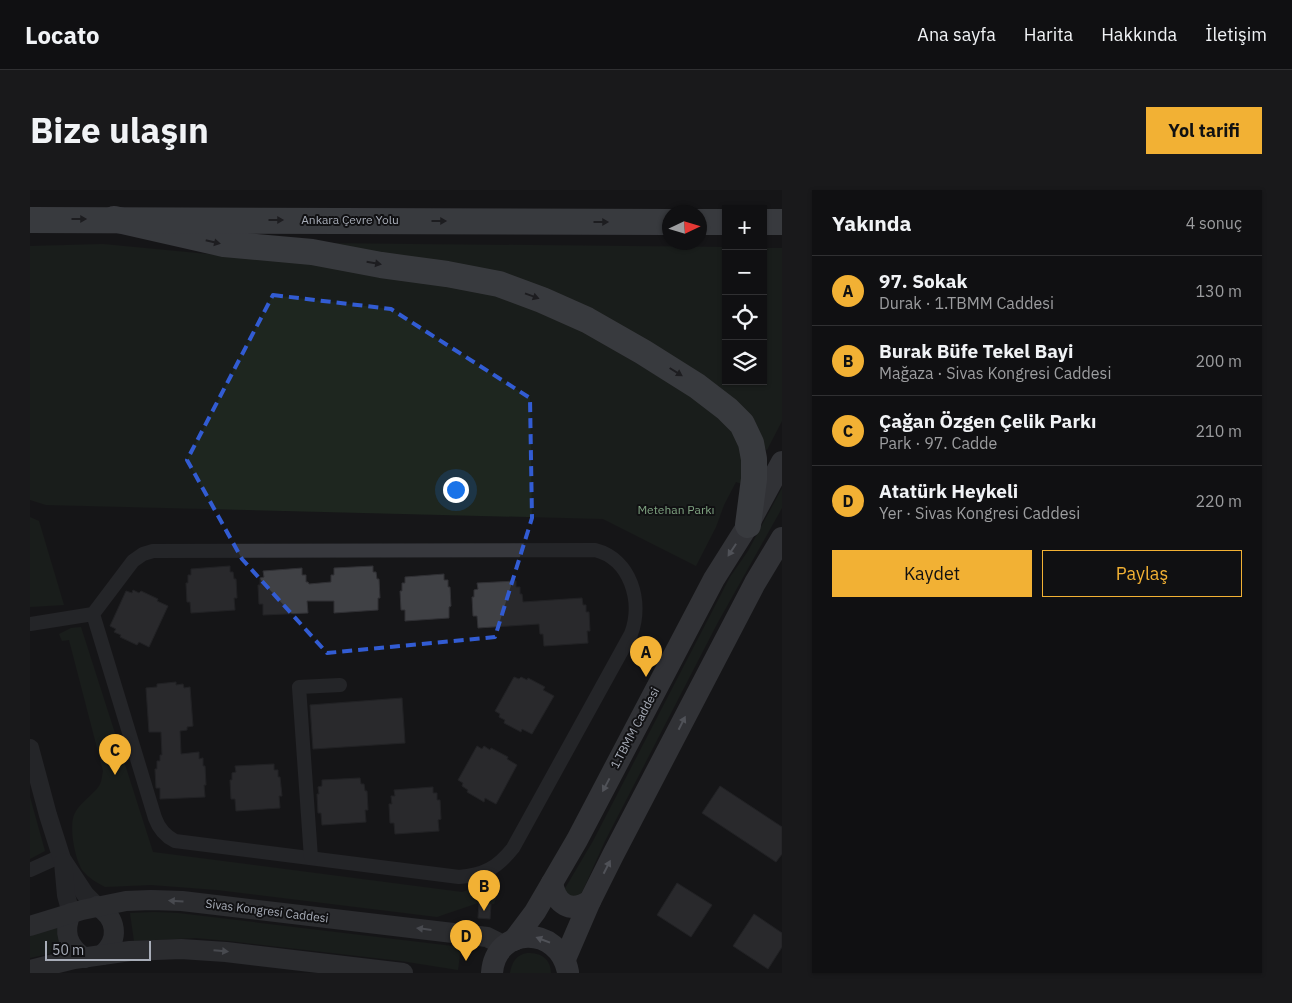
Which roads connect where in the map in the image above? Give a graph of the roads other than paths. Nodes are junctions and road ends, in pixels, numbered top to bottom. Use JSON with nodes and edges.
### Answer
{"nodes":[{"id":1,"x":114,"y":219,"type":"junction"},
{"id":2,"x":30,"y":220,"type":"edge"},
{"id":3,"x":662,"y":222,"type":"edge"},
{"id":4,"x":707,"y":222,"type":"edge"},
{"id":5,"x":722,"y":222,"type":"edge"},
{"id":6,"x":767,"y":222,"type":"edge"},
{"id":7,"x":782,"y":222,"type":"edge"},
{"id":8,"x":782,"y":462,"type":"edge"},
{"id":9,"x":748,"y":525,"type":"junction"},
{"id":10,"x":781,"y":542,"type":"edge"},
{"id":11,"x":93,"y":614,"type":"junction"},
{"id":12,"x":30,"y":624,"type":"edge"},
{"id":13,"x":340,"y":685,"type":"dead end"},
{"id":14,"x":30,"y":748,"type":"edge"},
{"id":15,"x":62,"y":858,"type":"junction"},
{"id":16,"x":311,"y":858,"type":"junction"},
{"id":17,"x":30,"y":870,"type":"edge"},
{"id":18,"x":552,"y":882,"type":"junction"},
{"id":19,"x":590,"y":901,"type":"junction"},
{"id":20,"x":97,"y":906,"type":"junction"},
{"id":21,"x":71,"y":913,"type":"junction"},
{"id":22,"x":30,"y":926,"type":"edge"},
{"id":23,"x":510,"y":943,"type":"junction"},
{"id":24,"x":94,"y":956,"type":"junction"},
{"id":25,"x":570,"y":968,"type":"edge"},
{"id":26,"x":30,"y":970,"type":"edge"},
{"id":27,"x":402,"y":973,"type":"edge"},
{"id":28,"x":492,"y":973,"type":"edge"}],
"edges":[{"from":2,"to":1,"type":"highway","name":"Ankara Çevre Yolu","one_way":true},
{"from":1,"to":3,"type":"highway","name":"Ankara Çevre Yolu","one_way":true},
{"from":1,"to":9,"type":"highway","one_way":true},
{"from":4,"to":5,"type":"highway"},
{"from":6,"to":7,"type":"highway"},
{"from":8,"to":9,"type":"main road","name":"1.TBMM Caddesi"},
{"from":9,"to":18,"type":"main road","name":"1.TBMM Caddesi","one_way":true},
{"from":19,"to":10,"type":"main road","one_way":true},
{"from":11,"to":12,"type":"street"},
{"from":11,"to":16,"type":"street"},
{"from":11,"to":16,"type":"street"},
{"from":13,"to":16,"type":"street"},
{"from":14,"to":15,"type":"street"},
{"from":15,"to":17,"type":"street"},
{"from":15,"to":20,"type":"street"},
{"from":15,"to":21,"type":"street"},
{"from":18,"to":19,"type":"main road"},
{"from":18,"to":23,"type":"main road","name":"1.TBMM Caddesi"},
{"from":19,"to":25,"type":"main road"},
{"from":20,"to":21,"type":"main road","name":"Sivas Kongresi Caddesi"},
{"from":23,"to":20,"type":"main road","name":"Sivas Kongresi Caddesi","one_way":true},
{"from":20,"to":24,"type":"main road"},
{"from":21,"to":22,"type":"main road","name":"Sivas Kongresi Caddesi"},
{"from":21,"to":24,"type":"main road"},
{"from":25,"to":23,"type":"main road","one_way":true},
{"from":23,"to":28,"type":"main road","name":"1.TBMM Caddesi"},
{"from":24,"to":26,"type":"main road"},
{"from":24,"to":27,"type":"main road","one_way":true}]}
